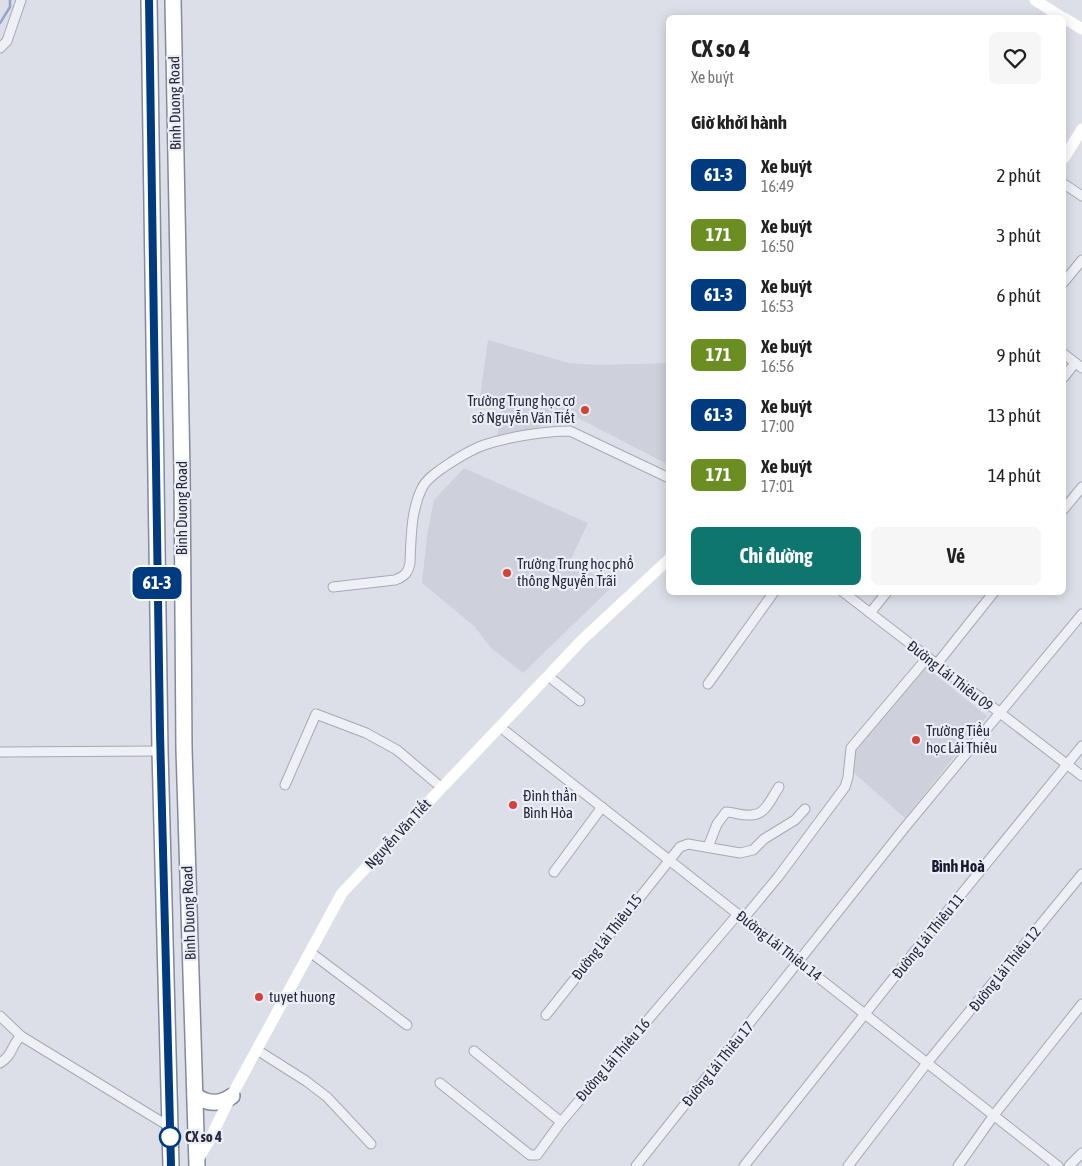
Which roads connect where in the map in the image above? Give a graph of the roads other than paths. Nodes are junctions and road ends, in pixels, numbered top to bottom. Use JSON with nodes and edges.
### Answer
{"nodes":[{"id":1,"x":21,"y":0,"type":"edge"},
{"id":2,"x":149,"y":0,"type":"edge"},
{"id":3,"x":173,"y":0,"type":"edge"},
{"id":4,"x":1035,"y":0,"type":"edge"},
{"id":5,"x":1059,"y":15,"type":"edge"},
{"id":6,"x":1066,"y":19,"type":"edge"},
{"id":7,"x":1082,"y":29,"type":"edge"},
{"id":8,"x":0,"y":48,"type":"edge"},
{"id":9,"x":1082,"y":130,"type":"edge"},
{"id":10,"x":1066,"y":153,"type":"edge"},
{"id":11,"x":1066,"y":185,"type":"edge"},
{"id":12,"x":1082,"y":196,"type":"edge"},
{"id":13,"x":1082,"y":260,"type":"edge"},
{"id":14,"x":1066,"y":280,"type":"edge"},
{"id":15,"x":1066,"y":356,"type":"edge"},
{"id":16,"x":1079,"y":366,"type":"edge"},
{"id":17,"x":1066,"y":376,"type":"edge"},
{"id":18,"x":666,"y":477,"type":"edge"},
{"id":19,"x":1082,"y":486,"type":"edge"},
{"id":20,"x":1066,"y":506,"type":"edge"},
{"id":21,"x":666,"y":561,"type":"edge"},
{"id":22,"x":157,"y":564,"type":"junction"},
{"id":23,"x":182,"y":564,"type":"junction"},
{"id":24,"x":333,"y":587,"type":"dead end"},
{"id":25,"x":772,"y":595,"type":"edge"},
{"id":26,"x":847,"y":595,"type":"edge"},
{"id":27,"x":885,"y":595,"type":"edge"},
{"id":28,"x":992,"y":595,"type":"edge"},
{"id":29,"x":870,"y":613,"type":"junction"},
{"id":30,"x":1082,"y":614,"type":"edge"},
{"id":31,"x":927,"y":658,"type":"junction"},
{"id":32,"x":936,"y":665,"type":"junction"},
{"id":33,"x":548,"y":676,"type":"junction"},
{"id":34,"x":708,"y":684,"type":"dead end"},
{"id":35,"x":580,"y":701,"type":"dead end"},
{"id":36,"x":1000,"y":714,"type":"junction"},
{"id":37,"x":500,"y":727,"type":"junction"},
{"id":38,"x":1082,"y":746,"type":"edge"},
{"id":39,"x":160,"y":751,"type":"junction"},
{"id":40,"x":0,"y":752,"type":"edge"},
{"id":41,"x":1067,"y":765,"type":"junction"},
{"id":42,"x":1082,"y":776,"type":"edge"},
{"id":43,"x":285,"y":785,"type":"dead end"},
{"id":44,"x":779,"y":787,"type":"dead end"},
{"id":45,"x":442,"y":788,"type":"junction"},
{"id":46,"x":602,"y":807,"type":"junction"},
{"id":47,"x":805,"y":808,"type":"dead end"},
{"id":48,"x":708,"y":847,"type":"junction"},
{"id":49,"x":669,"y":860,"type":"junction"},
{"id":50,"x":554,"y":872,"type":"dead end"},
{"id":51,"x":1082,"y":874,"type":"edge"},
{"id":52,"x":741,"y":916,"type":"junction"},
{"id":53,"x":310,"y":952,"type":"junction"},
{"id":54,"x":799,"y":962,"type":"junction"},
{"id":55,"x":1082,"y":1004,"type":"edge"},
{"id":56,"x":865,"y":1014,"type":"junction"},
{"id":57,"x":546,"y":1015,"type":"dead end"},
{"id":58,"x":0,"y":1016,"type":"edge"},
{"id":59,"x":407,"y":1025,"type":"dead end"},
{"id":60,"x":21,"y":1036,"type":"junction"},
{"id":61,"x":257,"y":1050,"type":"junction"},
{"id":62,"x":474,"y":1051,"type":"dead end"},
{"id":63,"x":0,"y":1063,"type":"edge"},
{"id":64,"x":927,"y":1063,"type":"junction"},
{"id":65,"x":440,"y":1084,"type":"dead end"},
{"id":66,"x":195,"y":1095,"type":"junction"},
{"id":67,"x":232,"y":1096,"type":"junction"},
{"id":68,"x":994,"y":1115,"type":"junction"},
{"id":69,"x":561,"y":1122,"type":"junction"},
{"id":70,"x":170,"y":1127,"type":"junction"},
{"id":71,"x":370,"y":1144,"type":"dead end"},
{"id":72,"x":1082,"y":1153,"type":"edge"},
{"id":73,"x":196,"y":1164,"type":"edge"},
{"id":74,"x":171,"y":1166,"type":"edge"},
{"id":75,"x":636,"y":1166,"type":"edge"},
{"id":76,"x":744,"y":1166,"type":"edge"},
{"id":77,"x":848,"y":1166,"type":"edge"},
{"id":78,"x":958,"y":1166,"type":"edge"},
{"id":79,"x":1058,"y":1166,"type":"edge"},
{"id":80,"x":1069,"y":1166,"type":"edge"}],
"edges":[{"from":1,"to":8,"type":"street"},
{"from":2,"to":22,"type":"highway","name":"Binh Duong Road"},
{"from":3,"to":23,"type":"highway","name":"Binh Duong Road"},
{"from":4,"to":5,"type":"street"},
{"from":6,"to":7,"type":"street"},
{"from":9,"to":10,"type":"street"},
{"from":11,"to":12,"type":"street"},
{"from":13,"to":14,"type":"street"},
{"from":15,"to":16,"type":"street"},
{"from":16,"to":17,"type":"street"},
{"from":18,"to":24,"type":"street"},
{"from":19,"to":20,"type":"street"},
{"from":21,"to":33,"type":"street","name":"Nguyễn Văn Tiết"},
{"from":22,"to":23,"type":"highway"},
{"from":22,"to":39,"type":"highway","name":"Binh Duong Road"},
{"from":23,"to":66,"type":"highway","name":"Binh Duong Road"},
{"from":25,"to":34,"type":"street"},
{"from":26,"to":29,"type":"street","name":"Đường Lái Thiêu 09"},
{"from":27,"to":29,"type":"street"},
{"from":28,"to":32,"type":"street"},
{"from":29,"to":31,"type":"street","name":"Đường Lái Thiêu 09"},
{"from":30,"to":36,"type":"street","name":"Đường Lái Thiêu 17"},
{"from":31,"to":32,"type":"street","name":"Đường Lái Thiêu 09"},
{"from":31,"to":52,"type":"street","name":"Đường Lái Thiêu 16"},
{"from":32,"to":36,"type":"street","name":"Đường Lái Thiêu 09"},
{"from":33,"to":35,"type":"street"},
{"from":33,"to":37,"type":"street","name":"Nguyễn Văn Tiết"},
{"from":36,"to":41,"type":"street","name":"Đường Lái Thiêu 09"},
{"from":36,"to":54,"type":"street","name":"Đường Lái Thiêu 17"},
{"from":37,"to":45,"type":"street","name":"Nguyễn Văn Tiết"},
{"from":37,"to":46,"type":"street","name":"Đường Lái Thiêu 14"},
{"from":38,"to":41,"type":"street","name":"Đường Lái Thiêu 11"},
{"from":39,"to":40,"type":"street"},
{"from":39,"to":70,"type":"highway","name":"Binh Duong Road"},
{"from":41,"to":42,"type":"street","name":"Đường Lái Thiêu 09"},
{"from":41,"to":56,"type":"street","name":"Đường Lái Thiêu 11"},
{"from":43,"to":45,"type":"street"},
{"from":44,"to":48,"type":"street"},
{"from":45,"to":53,"type":"street","name":"Nguyễn Văn Tiết"},
{"from":46,"to":49,"type":"street","name":"Đường Lái Thiêu 14"},
{"from":46,"to":50,"type":"street"},
{"from":47,"to":48,"type":"street","name":"Đường Lái Thiêu 15"},
{"from":48,"to":49,"type":"street","name":"Đường Lái Thiêu 15"},
{"from":49,"to":52,"type":"street","name":"Đường Lái Thiêu 14"},
{"from":49,"to":57,"type":"street","name":"Đường Lái Thiêu 15"},
{"from":51,"to":64,"type":"street","name":"Đường Lái Thiêu 12"},
{"from":52,"to":54,"type":"street","name":"Đường Lái Thiêu 14"},
{"from":52,"to":69,"type":"street","name":"Đường Lái Thiêu 16"},
{"from":53,"to":59,"type":"street"},
{"from":53,"to":61,"type":"street","name":"Nguyễn Văn Tiết"},
{"from":54,"to":56,"type":"street","name":"Đường Lái Thiêu 14"},
{"from":54,"to":75,"type":"street","name":"Đường Lái Thiêu 17"},
{"from":55,"to":68,"type":"street"},
{"from":56,"to":64,"type":"street","name":"Đường Lái Thiêu 14"},
{"from":56,"to":76,"type":"street","name":"Đường Lái Thiêu 11"},
{"from":58,"to":60,"type":"street"},
{"from":60,"to":63,"type":"street"},
{"from":60,"to":70,"type":"street"},
{"from":61,"to":67,"type":"street","name":"Nguyễn Văn Tiết"},
{"from":61,"to":71,"type":"street"},
{"from":62,"to":69,"type":"street"},
{"from":64,"to":68,"type":"street","name":"Đường Lái Thiêu 14"},
{"from":64,"to":77,"type":"street","name":"Đường Lái Thiêu 12"},
{"from":65,"to":69,"type":"street","name":"Đường Lái Thiêu 16"},
{"from":66,"to":67,"type":"highway"},
{"from":66,"to":73,"type":"highway","name":"Binh Duong Road"},
{"from":67,"to":73,"type":"street","name":"Nguyễn Văn Tiết"},
{"from":68,"to":78,"type":"street"},
{"from":68,"to":79,"type":"street","name":"Đường Lái Thiêu 14"},
{"from":70,"to":74,"type":"highway","name":"Binh Duong Road"},
{"from":72,"to":80,"type":"street"}]}
